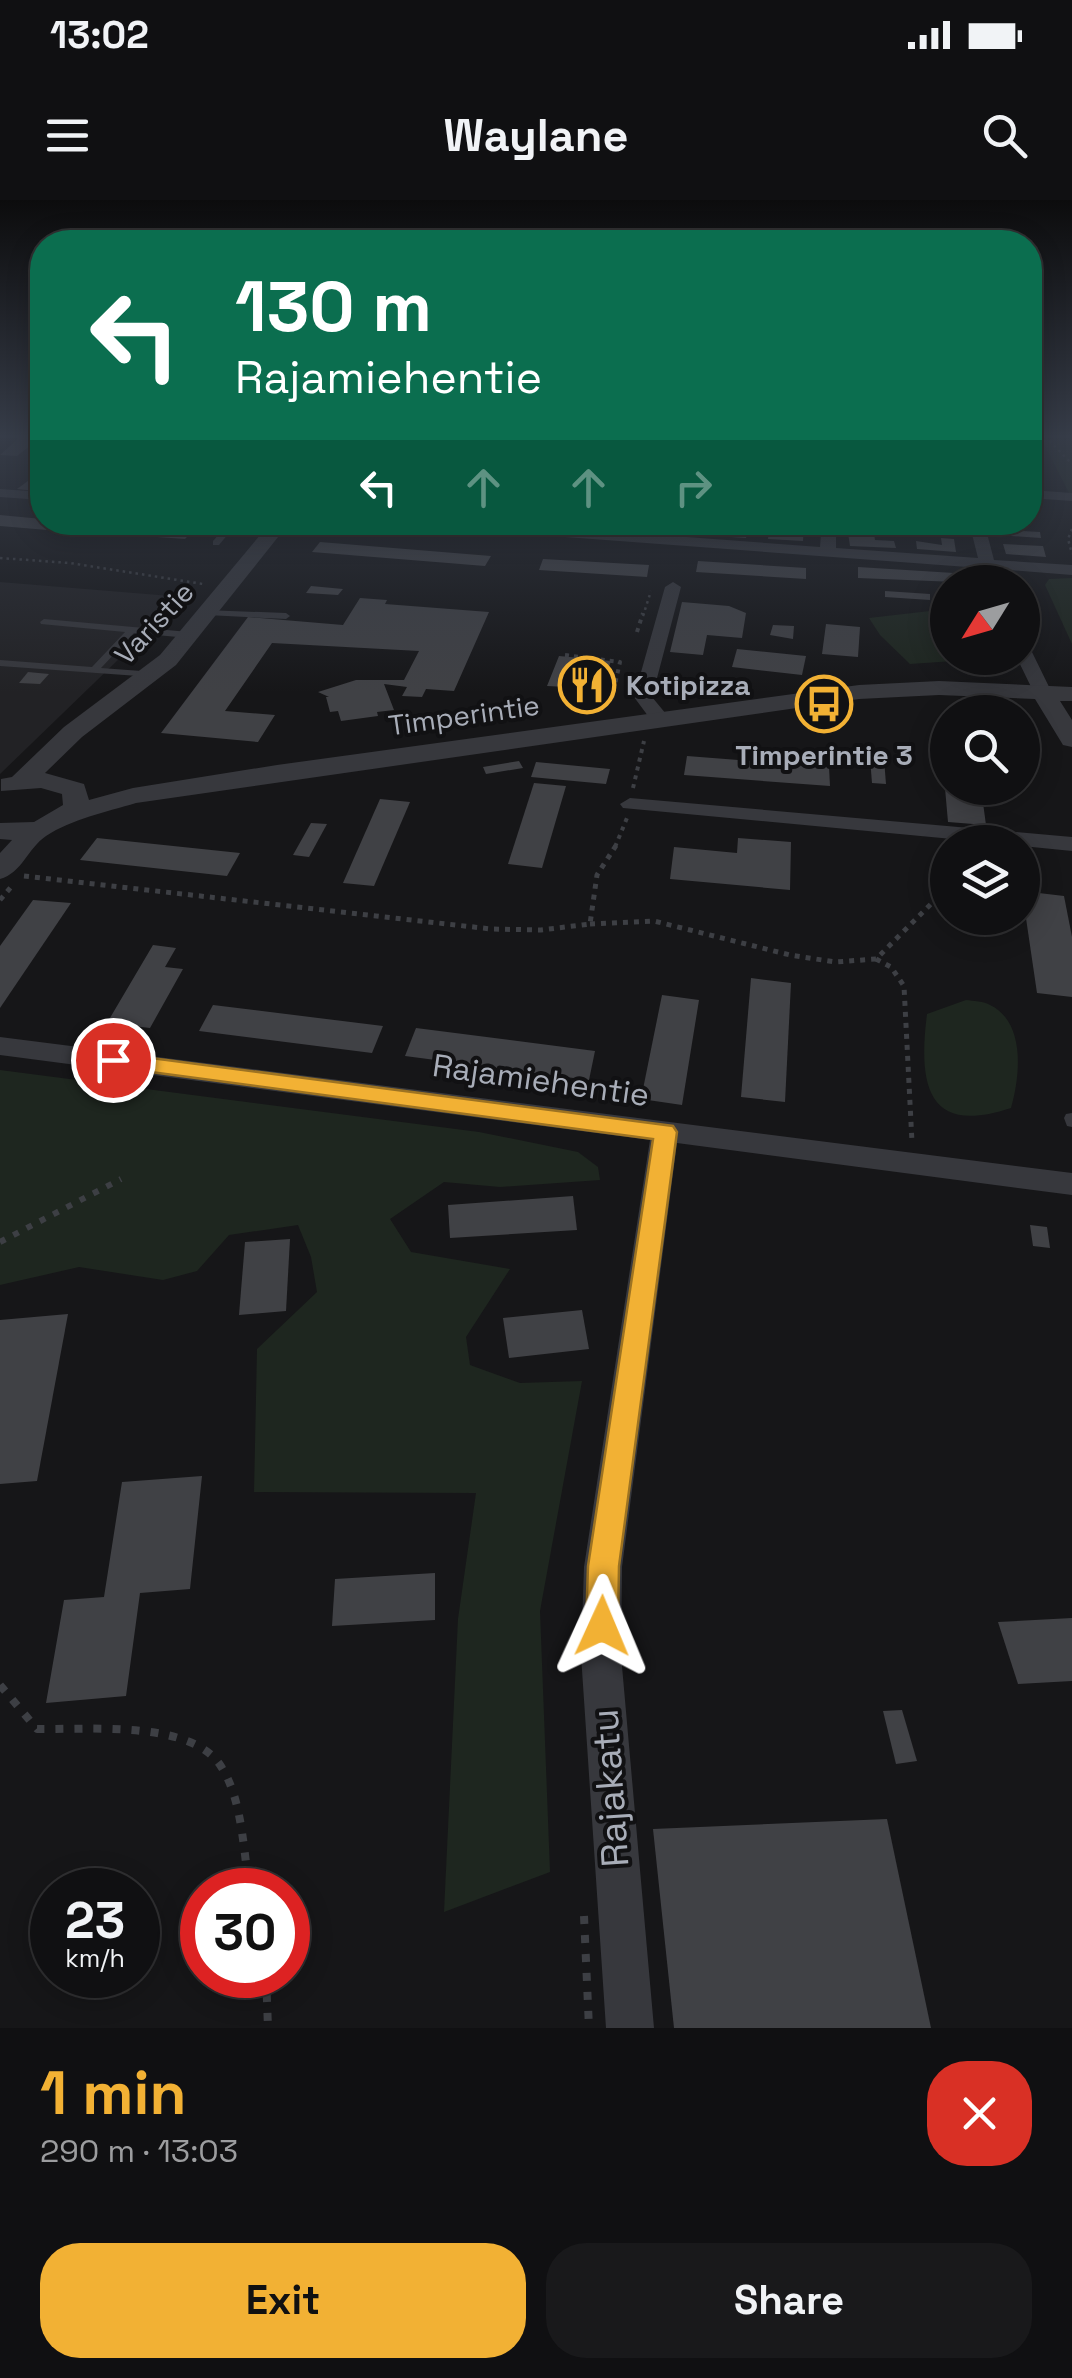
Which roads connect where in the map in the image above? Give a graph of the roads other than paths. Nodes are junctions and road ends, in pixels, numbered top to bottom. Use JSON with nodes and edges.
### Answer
{"nodes":[{"id":1,"x":224,"y":535,"type":"edge"},
{"id":2,"x":270,"y":535,"type":"edge"},
{"id":3,"x":621,"y":535,"type":"edge"},
{"id":4,"x":680,"y":535,"type":"edge"},
{"id":5,"x":829,"y":535,"type":"edge"},
{"id":6,"x":979,"y":535,"type":"edge"},
{"id":7,"x":679,"y":541,"type":"junction"},
{"id":8,"x":216,"y":543,"type":"dead end"},
{"id":9,"x":828,"y":551,"type":"junction"},
{"id":10,"x":985,"y":563,"type":"junction"},
{"id":11,"x":1072,"y":570,"type":"edge"},
{"id":12,"x":673,"y":587,"type":"dead end"},
{"id":13,"x":207,"y":612,"type":"junction"},
{"id":14,"x":286,"y":616,"type":"dead end"},
{"id":15,"x":44,"y":622,"type":"dead end"},
{"id":16,"x":132,"y":630,"type":"junction"},
{"id":17,"x":189,"y":635,"type":"junction"},
{"id":18,"x":0,"y":664,"type":"edge"},
{"id":19,"x":95,"y":669,"type":"junction"},
{"id":20,"x":153,"y":674,"type":"junction"},
{"id":21,"x":1034,"y":675,"type":"edge"},
{"id":22,"x":1043,"y":693,"type":"junction"},
{"id":23,"x":1072,"y":694,"type":"edge"},
{"id":24,"x":661,"y":720,"type":"junction"},
{"id":25,"x":1072,"y":740,"type":"edge"},
{"id":26,"x":58,"y":749,"type":"junction"},
{"id":27,"x":11,"y":785,"type":"edge"},
{"id":28,"x":71,"y":796,"type":"junction"},
{"id":29,"x":630,"y":804,"type":"road end"},
{"id":30,"x":37,"y":830,"type":"junction"},
{"id":31,"x":0,"y":831,"type":"edge"},
{"id":32,"x":1072,"y":844,"type":"edge"},
{"id":33,"x":11,"y":873,"type":"edge"},
{"id":34,"x":0,"y":1046,"type":"edge"},
{"id":35,"x":665,"y":1132,"type":"junction"},
{"id":36,"x":1072,"y":1184,"type":"edge"},
{"id":37,"x":630,"y":2028,"type":"edge"}],
"edges":[{"from":1,"to":8,"type":"lane"},
{"from":2,"to":13,"type":"street","name":"Varistie"},
{"from":3,"to":7,"type":"street"},
{"from":4,"to":7,"type":"street"},
{"from":5,"to":9,"type":"street"},
{"from":6,"to":10,"type":"street"},
{"from":7,"to":9,"type":"street"},
{"from":9,"to":10,"type":"street"},
{"from":10,"to":11,"type":"street"},
{"from":12,"to":24,"type":"street"},
{"from":13,"to":14,"type":"lane"},
{"from":13,"to":17,"type":"street","name":"Varistie"},
{"from":15,"to":16,"type":"lane"},
{"from":16,"to":17,"type":"lane"},
{"from":16,"to":19,"type":"lane"},
{"from":17,"to":20,"type":"street","name":"Varistie"},
{"from":18,"to":19,"type":"lane"},
{"from":19,"to":20,"type":"lane"},
{"from":20,"to":26,"type":"street","name":"Varistie"},
{"from":21,"to":22,"type":"street"},
{"from":22,"to":23,"type":"street","name":"Timperintie"},
{"from":22,"to":24,"type":"street","name":"Timperintie"},
{"from":22,"to":25,"type":"street"},
{"from":24,"to":28,"type":"street","name":"Timperintie"},
{"from":26,"to":27,"type":"street","name":"Varistie"},
{"from":26,"to":28,"type":"street"},
{"from":27,"to":28,"type":"street"},
{"from":28,"to":30,"type":"street"},
{"from":29,"to":32,"type":"street"},
{"from":30,"to":31,"type":"street"},
{"from":30,"to":33,"type":"street"},
{"from":34,"to":35,"type":"street","name":"Rajamiehentie"},
{"from":35,"to":36,"type":"street","name":"Rajamiehentie"},
{"from":35,"to":37,"type":"street","name":"Rajakatu"}]}
